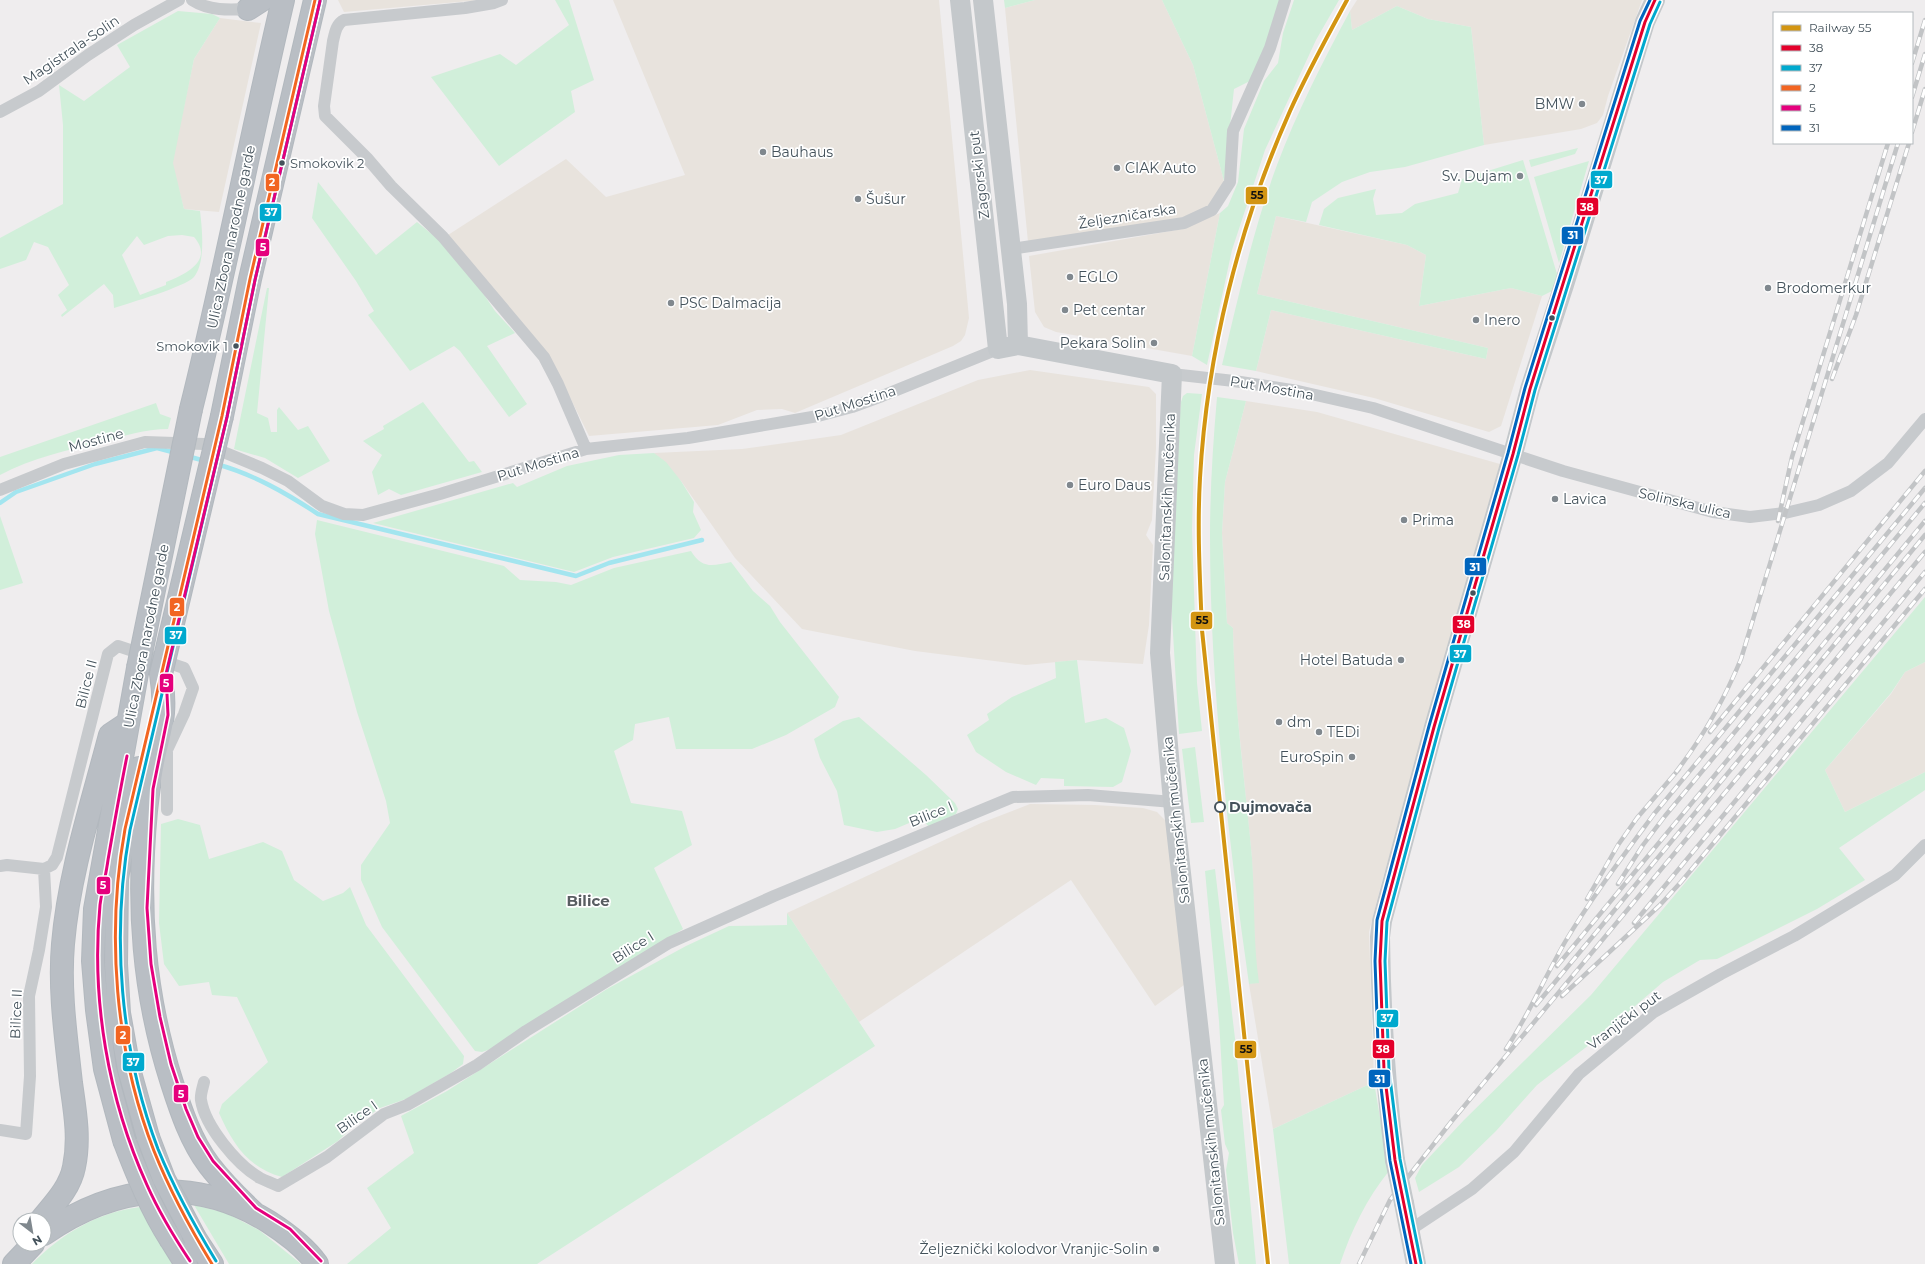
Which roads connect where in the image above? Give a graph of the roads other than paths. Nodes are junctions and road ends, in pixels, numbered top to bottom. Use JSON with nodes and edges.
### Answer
{"nodes":[{"id":1,"x":179,"y":0,"type":"edge"},
{"id":2,"x":192,"y":0,"type":"edge"},
{"id":3,"x":283,"y":0,"type":"edge"},
{"id":4,"x":315,"y":0,"type":"edge"},
{"id":5,"x":502,"y":0,"type":"edge"},
{"id":6,"x":960,"y":0,"type":"edge"},
{"id":7,"x":983,"y":0,"type":"edge"},
{"id":8,"x":1285,"y":0,"type":"edge"},
{"id":9,"x":1655,"y":0,"type":"edge"},
{"id":10,"x":255,"y":5,"type":"edge"},
{"id":11,"x":0,"y":112,"type":"edge"},
{"id":12,"x":1011,"y":249,"type":"junction"},
{"id":13,"x":1018,"y":345,"type":"junction"},
{"id":14,"x":998,"y":349,"type":"junction"},
{"id":15,"x":1172,"y":374,"type":"junction"},
{"id":16,"x":1925,"y":419,"type":"edge"},
{"id":17,"x":204,"y":444,"type":"joint"},
{"id":18,"x":586,"y":449,"type":"junction"},
{"id":19,"x":1513,"y":454,"type":"junction"},
{"id":20,"x":0,"y":490,"type":"edge"},
{"id":21,"x":161,"y":674,"type":"junction"},
{"id":22,"x":128,"y":723,"type":"junction"},
{"id":23,"x":1173,"y":802,"type":"junction"},
{"id":24,"x":167,"y":810,"type":"dead end"},
{"id":25,"x":1925,"y":845,"type":"edge"},
{"id":26,"x":0,"y":866,"type":"edge"},
{"id":27,"x":44,"y":869,"type":"junction"},
{"id":28,"x":46,"y":908,"type":"junction"},
{"id":29,"x":67,"y":911,"type":"junction"},
{"id":30,"x":204,"y":1082,"type":"dead end"},
{"id":31,"x":0,"y":1130,"type":"edge"},
{"id":32,"x":47,"y":1212,"type":"edge"},
{"id":33,"x":252,"y":1212,"type":"junction"},
{"id":34,"x":52,"y":1228,"type":"edge"},
{"id":35,"x":1410,"y":1230,"type":"junction"},
{"id":36,"x":19,"y":1252,"type":"edge"},
{"id":37,"x":25,"y":1252,"type":"edge"},
{"id":38,"x":13,"y":1264,"type":"edge"},
{"id":39,"x":186,"y":1264,"type":"edge"},
{"id":40,"x":212,"y":1264,"type":"edge"},
{"id":41,"x":317,"y":1264,"type":"edge"},
{"id":42,"x":1224,"y":1264,"type":"edge"},
{"id":43,"x":1416,"y":1264,"type":"edge"}],
"edges":[{"from":1,"to":11,"type":"street","name":"Magistrala-Solin"},
{"from":2,"to":10,"type":"street"},
{"from":3,"to":22,"type":"highway","name":"Ulica Zbora narodne garde","bridge":true},
{"from":4,"to":21,"type":"highway","name":"Ulica Zbora narodne garde","bridge":true},
{"from":5,"to":18,"type":"street"},
{"from":6,"to":14,"type":"main road","name":"Zagorski put"},
{"from":7,"to":12,"type":"main road","name":"Zagorski put"},
{"from":8,"to":12,"type":"street","name":"Željezničarska"},
{"from":9,"to":19,"type":"main road"},
{"from":12,"to":13,"type":"main road","name":"Zagorski put"},
{"from":13,"to":14,"type":"main road","name":"Put Mostina"},
{"from":13,"to":15,"type":"main road","name":"Put Mostina"},
{"from":14,"to":18,"type":"street","name":"Put Mostina"},
{"from":15,"to":19,"type":"street","name":"Put Mostina"},
{"from":15,"to":23,"type":"main road","name":"Salonitanskih mučenika"},
{"from":16,"to":19,"type":"street","name":"Solinska ulica"},
{"from":17,"to":18,"type":"street","name":"Put Mostina"},
{"from":17,"to":20,"type":"street","name":"Mostine"},
{"from":19,"to":35,"type":"main road","bridge":true},
{"from":21,"to":33,"type":"highway"},
{"from":21,"to":40,"type":"highway","name":"Ulica Zbora narodne garde","bridge":true},
{"from":22,"to":29,"type":"highway"},
{"from":22,"to":39,"type":"highway","name":"Ulica Zbora narodne garde","bridge":true},
{"from":23,"to":30,"type":"street","name":"Bilice I"},
{"from":23,"to":42,"type":"main road","name":"Salonitanskih mučenika"},
{"from":24,"to":27,"type":"street","name":"Bilice II"},
{"from":25,"to":35,"type":"street","name":"Vranjički put"},
{"from":26,"to":27,"type":"street"},
{"from":27,"to":28,"type":"street","name":"Bilice II"},
{"from":28,"to":29,"type":"street"},
{"from":28,"to":31,"type":"street","name":"Bilice II"},
{"from":29,"to":32,"type":"highway"},
{"from":33,"to":34,"type":"highway"},
{"from":33,"to":41,"type":"highway"},
{"from":35,"to":43,"type":"main road"},
{"from":36,"to":38,"type":"highway"},
{"from":37,"to":38,"type":"highway"}]}
